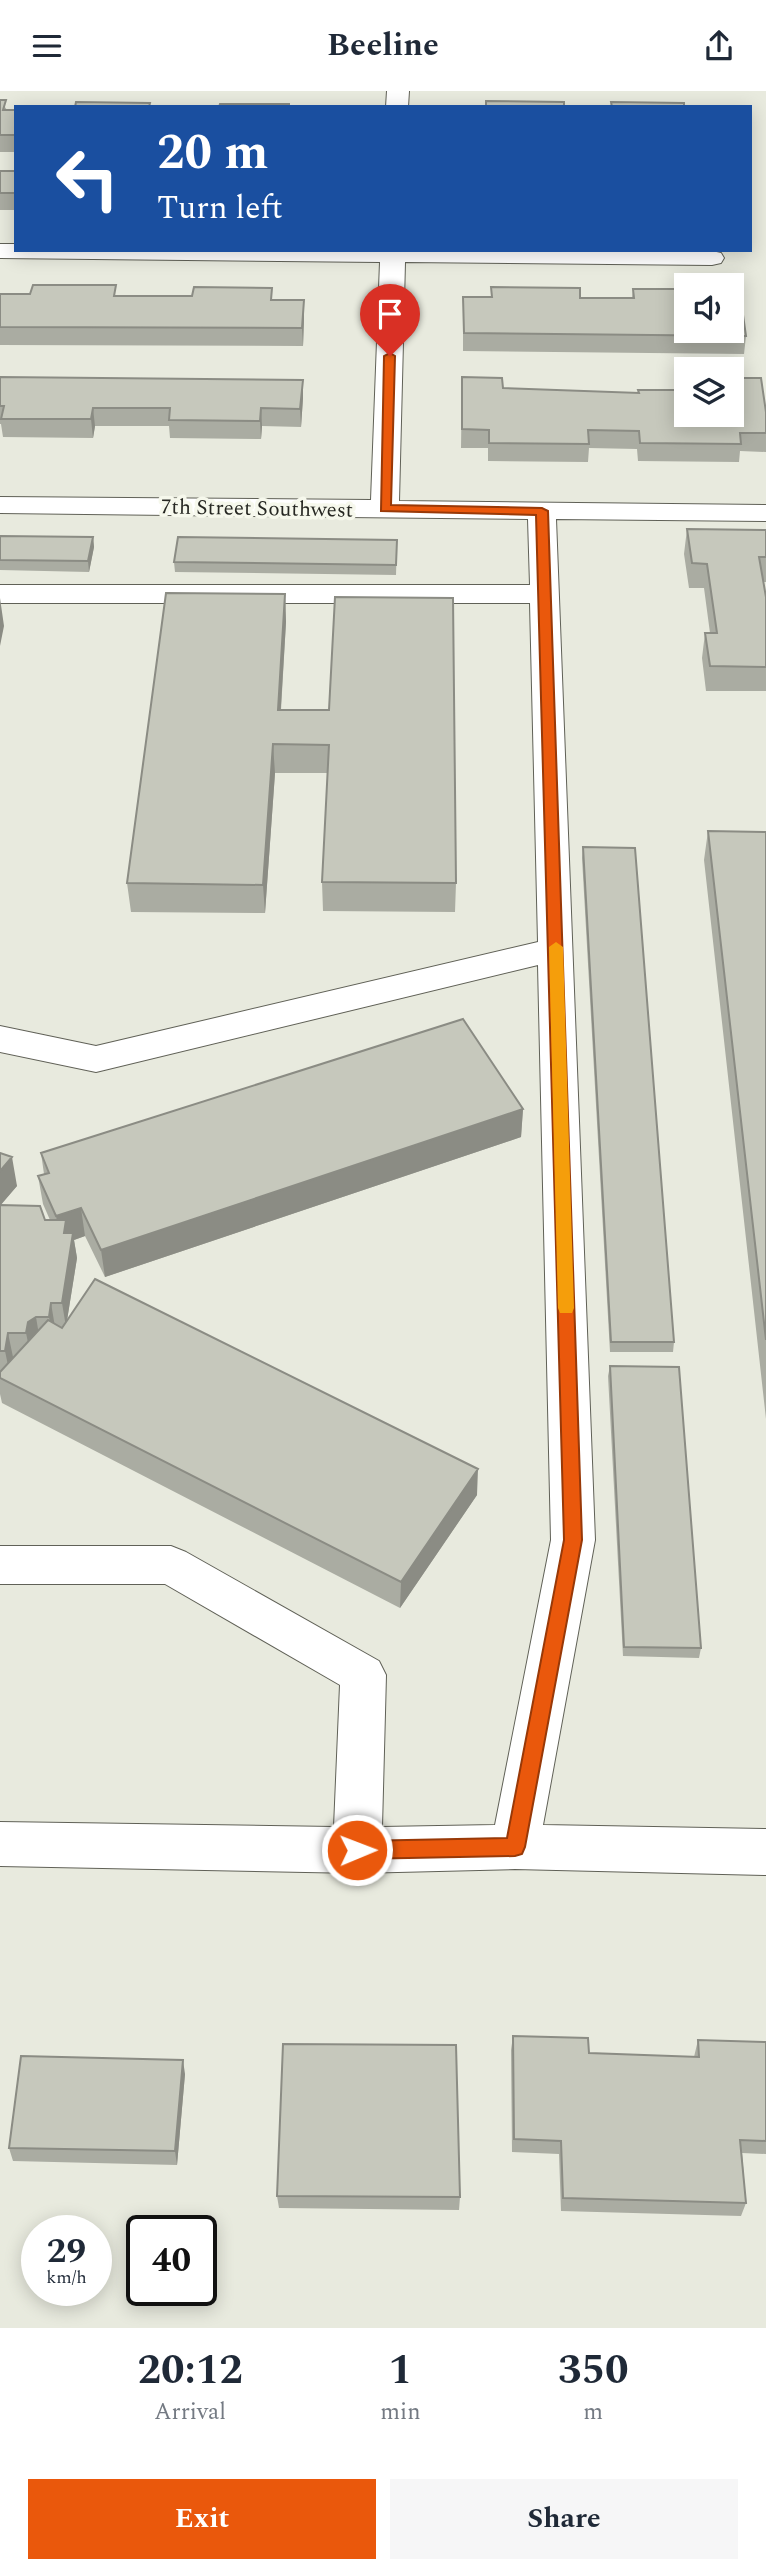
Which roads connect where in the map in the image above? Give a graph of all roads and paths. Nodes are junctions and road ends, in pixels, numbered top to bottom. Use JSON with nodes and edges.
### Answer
{"nodes":[{"id":1,"x":393,"y":252,"type":"edge"},
{"id":2,"x":712,"y":258,"type":"dead end"},
{"id":3,"x":0,"y":505,"type":"edge"},
{"id":4,"x":385,"y":509,"type":"junction"},
{"id":5,"x":542,"y":511,"type":"junction"},
{"id":6,"x":766,"y":513,"type":"edge"},
{"id":7,"x":0,"y":594,"type":"edge"},
{"id":8,"x":545,"y":594,"type":"junction"},
{"id":9,"x":556,"y":949,"type":"junction"},
{"id":10,"x":0,"y":1039,"type":"edge"},
{"id":11,"x":0,"y":1565,"type":"edge"},
{"id":12,"x":0,"y":1844,"type":"edge"},
{"id":13,"x":515,"y":1847,"type":"junction"},
{"id":14,"x":357,"y":1850,"type":"junction"},
{"id":15,"x":766,"y":1852,"type":"edge"}],
"edges":[{"from":1,"to":2,"type":"street"},
{"from":1,"to":4,"type":"street"},
{"from":3,"to":4,"type":"street","name":"7th Street Southwest"},
{"from":4,"to":5,"type":"street","name":"7th Street Southwest"},
{"from":5,"to":6,"type":"street","name":"7th Street Southwest"},
{"from":5,"to":8,"type":"street"},
{"from":7,"to":8,"type":"street"},
{"from":8,"to":9,"type":"street"},
{"from":9,"to":10,"type":"street"},
{"from":9,"to":13,"type":"street"},
{"from":11,"to":14,"type":"street"},
{"from":12,"to":14,"type":"street"},
{"from":13,"to":14,"type":"street"},
{"from":13,"to":15,"type":"street"}]}
